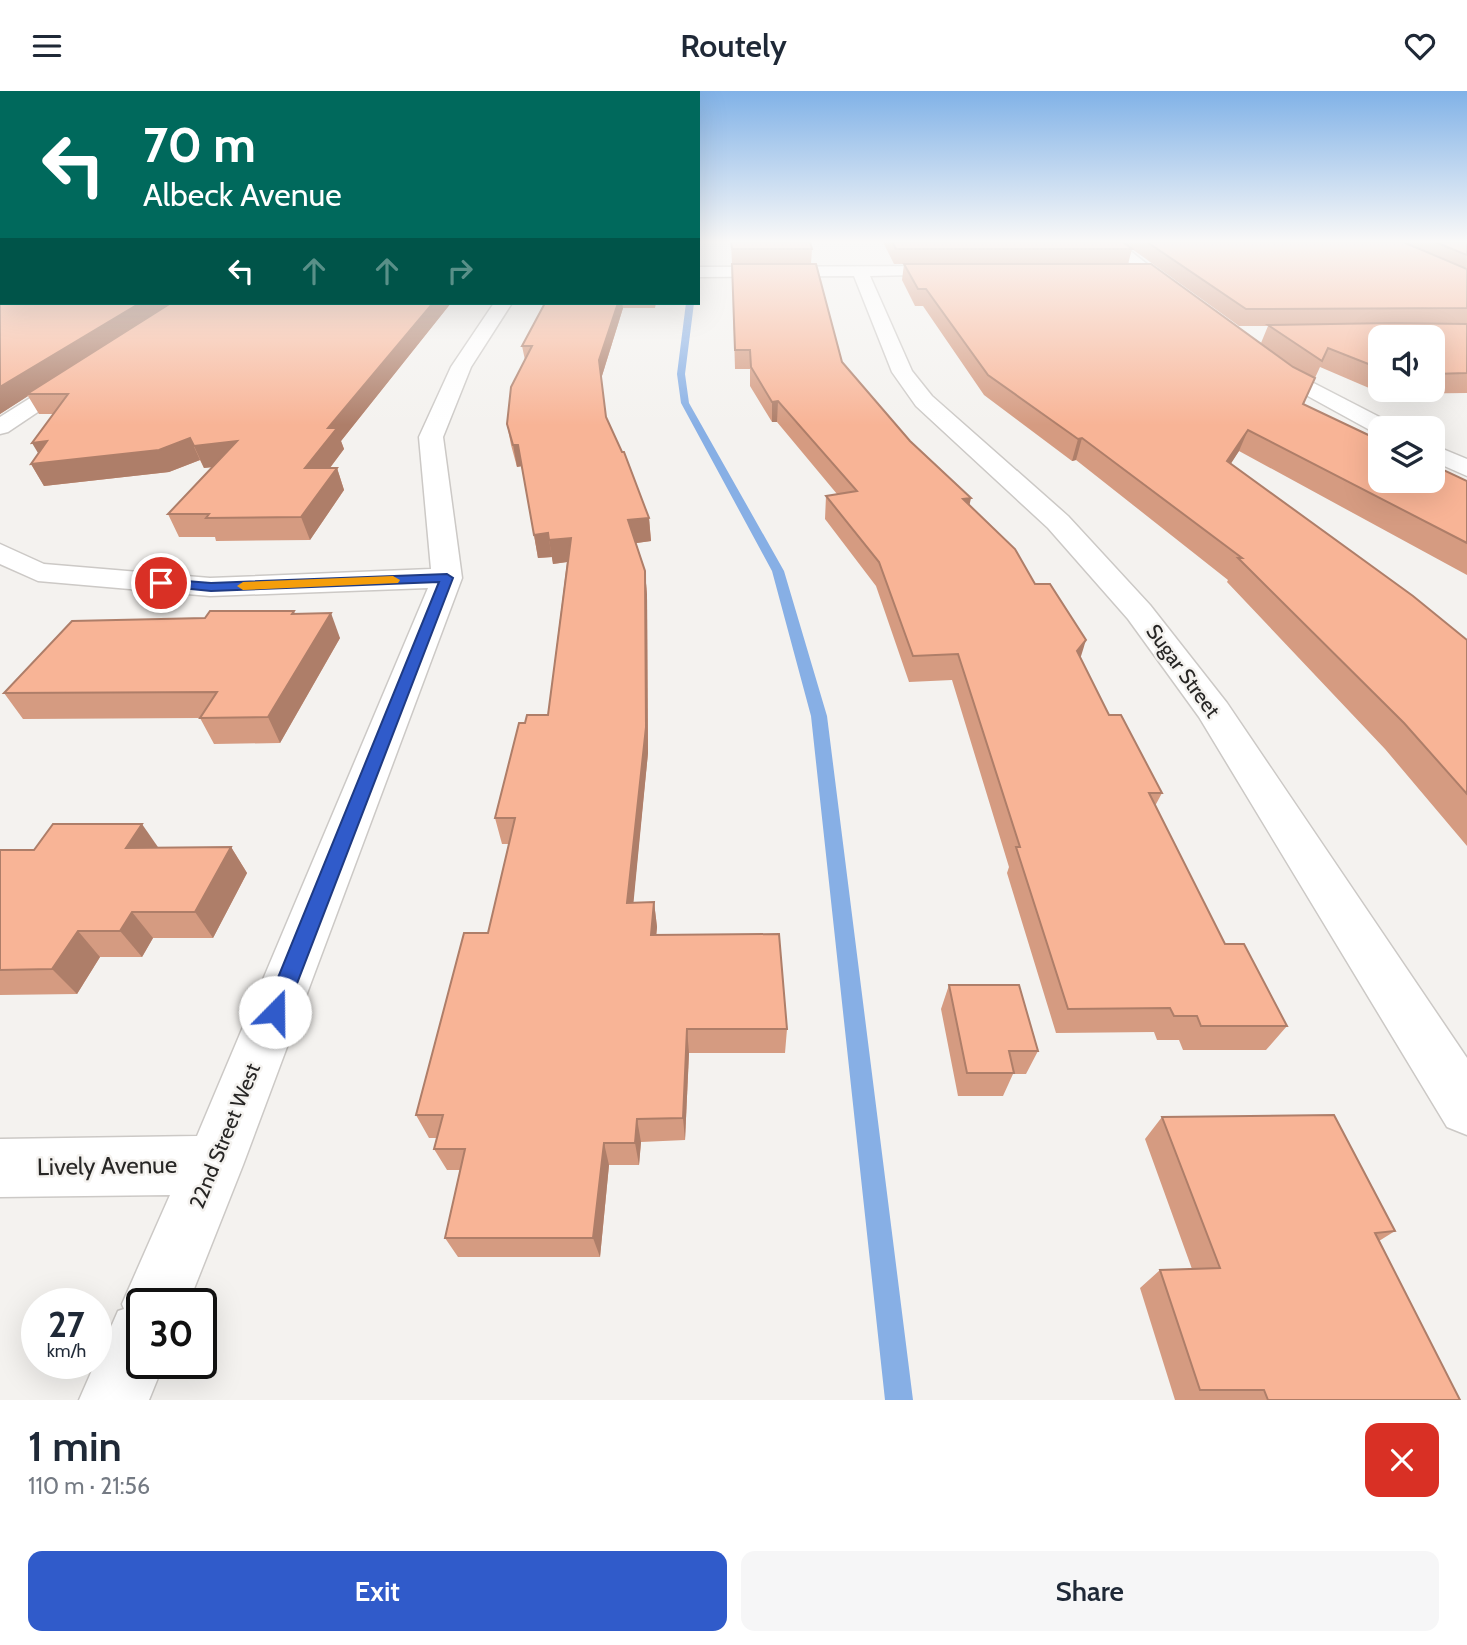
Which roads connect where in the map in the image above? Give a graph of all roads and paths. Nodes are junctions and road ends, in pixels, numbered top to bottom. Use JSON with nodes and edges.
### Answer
{"nodes":[{"id":1,"x":873,"y":303,"type":"edge"},
{"id":2,"x":1190,"y":303,"type":"edge"},
{"id":3,"x":502,"y":305,"type":"edge"},
{"id":4,"x":1200,"y":311,"type":"edge"},
{"id":5,"x":1252,"y":350,"type":"edge"},
{"id":6,"x":90,"y":369,"type":"edge"},
{"id":7,"x":1368,"y":420,"type":"edge"},
{"id":8,"x":0,"y":427,"type":"edge"},
{"id":9,"x":1445,"y":458,"type":"edge"},
{"id":10,"x":1467,"y":468,"type":"edge"},
{"id":11,"x":0,"y":553,"type":"edge"},
{"id":12,"x":447,"y":578,"type":"junction"},
{"id":13,"x":1467,"y":1107,"type":"edge"},
{"id":14,"x":214,"y":1165,"type":"junction"},
{"id":15,"x":0,"y":1168,"type":"edge"},
{"id":16,"x":162,"y":1288,"type":"edge"},
{"id":17,"x":126,"y":1372,"type":"edge"},
{"id":18,"x":114,"y":1400,"type":"edge"}],
"edges":[{"from":1,"to":13,"type":"street","name":"Sugar Street"},
{"from":2,"to":4,"type":"street"},
{"from":3,"to":12,"type":"street","name":"22nd Street West"},
{"from":5,"to":7,"type":"street"},
{"from":6,"to":8,"type":"street"},
{"from":9,"to":10,"type":"street"},
{"from":11,"to":12,"type":"street"},
{"from":12,"to":14,"type":"street","name":"22nd Street West"},
{"from":14,"to":15,"type":"street","name":"Lively Avenue"},
{"from":14,"to":16,"type":"street","name":"22nd Street West"},
{"from":17,"to":18,"type":"street"}]}
